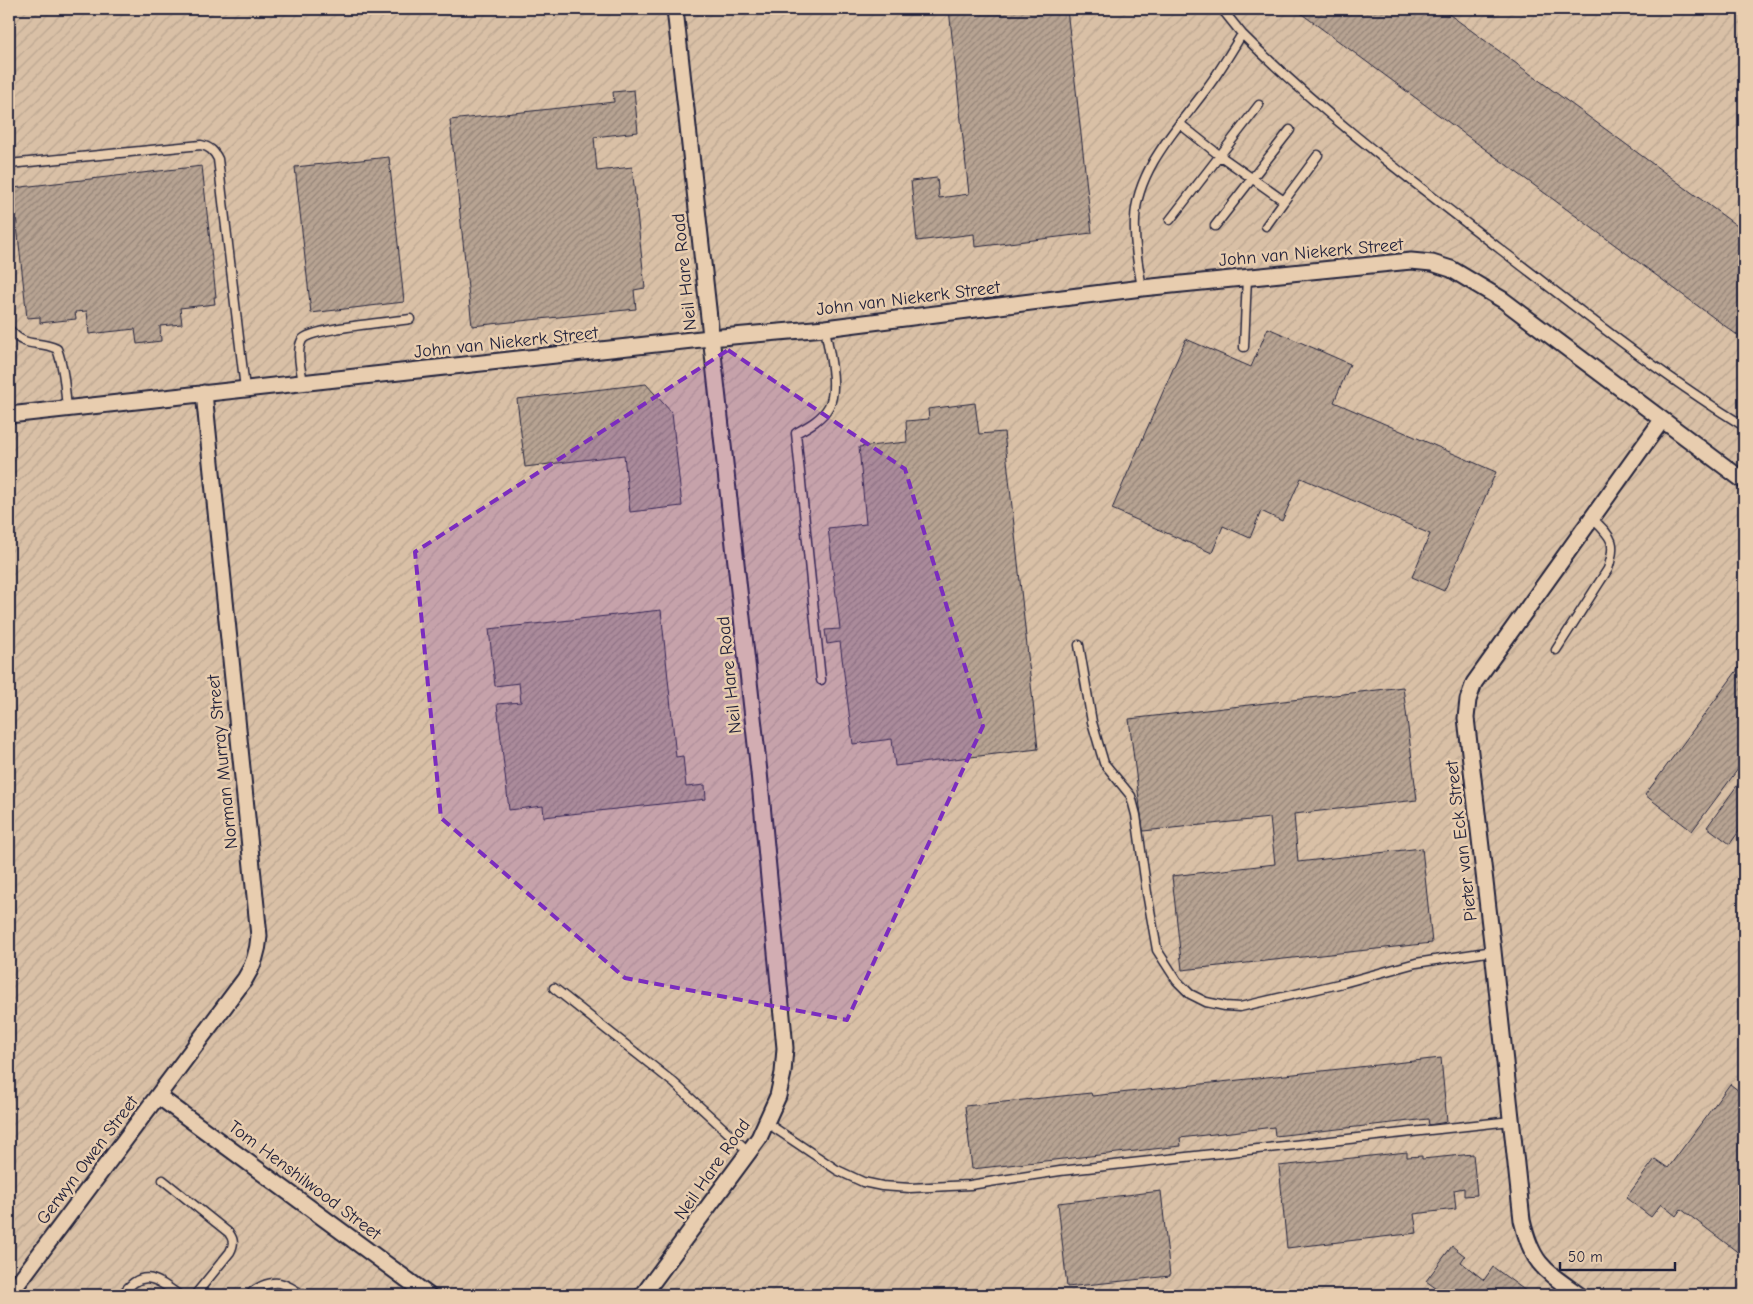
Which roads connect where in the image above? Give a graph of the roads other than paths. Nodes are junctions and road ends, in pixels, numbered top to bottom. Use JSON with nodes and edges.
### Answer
{"nodes":[{"id":1,"x":675,"y":9,"type":"edge"},
{"id":2,"x":1222,"y":9,"type":"edge"},
{"id":3,"x":1242,"y":34,"type":"junction"},
{"id":4,"x":1259,"y":105,"type":"dead end"},
{"id":5,"x":1180,"y":124,"type":"junction"},
{"id":6,"x":1290,"y":130,"type":"dead end"},
{"id":7,"x":1219,"y":155,"type":"junction"},
{"id":8,"x":1318,"y":155,"type":"dead end"},
{"id":9,"x":9,"y":164,"type":"edge"},
{"id":10,"x":1251,"y":178,"type":"junction"},
{"id":11,"x":1284,"y":201,"type":"junction"},
{"id":12,"x":1170,"y":220,"type":"dead end"},
{"id":13,"x":1214,"y":226,"type":"dead end"},
{"id":14,"x":1266,"y":226,"type":"dead end"},
{"id":15,"x":1246,"y":277,"type":"junction"},
{"id":16,"x":1142,"y":288,"type":"junction"},
{"id":17,"x":410,"y":319,"type":"dead end"},
{"id":18,"x":824,"y":328,"type":"junction"},
{"id":19,"x":9,"y":329,"type":"edge"},
{"id":20,"x":710,"y":338,"type":"junction"},
{"id":21,"x":1244,"y":347,"type":"dead end"},
{"id":22,"x":303,"y":382,"type":"junction"},
{"id":23,"x":245,"y":389,"type":"junction"},
{"id":24,"x":204,"y":393,"type":"junction"},
{"id":25,"x":67,"y":408,"type":"junction"},
{"id":26,"x":9,"y":415,"type":"edge"},
{"id":27,"x":1662,"y":420,"type":"junction"},
{"id":28,"x":1744,"y":426,"type":"edge"},
{"id":29,"x":1744,"y":480,"type":"edge"},
{"id":30,"x":1592,"y":518,"type":"junction"},
{"id":31,"x":1079,"y":645,"type":"dead end"},
{"id":32,"x":1556,"y":650,"type":"dead end"},
{"id":33,"x":821,"y":680,"type":"dead end"},
{"id":34,"x":1493,"y":951,"type":"junction"},
{"id":35,"x":554,"y":988,"type":"dead end"},
{"id":36,"x":158,"y":1096,"type":"junction"},
{"id":37,"x":1511,"y":1121,"type":"junction"},
{"id":38,"x":767,"y":1123,"type":"junction"},
{"id":39,"x":749,"y":1152,"type":"junction"},
{"id":40,"x":163,"y":1180,"type":"dead end"},
{"id":41,"x":302,"y":1294,"type":"edge"},
{"id":42,"x":9,"y":1295,"type":"edge"},
{"id":43,"x":122,"y":1295,"type":"edge"},
{"id":44,"x":178,"y":1295,"type":"edge"},
{"id":45,"x":195,"y":1295,"type":"edge"},
{"id":46,"x":250,"y":1295,"type":"edge"},
{"id":47,"x":428,"y":1295,"type":"edge"},
{"id":48,"x":643,"y":1295,"type":"edge"},
{"id":49,"x":1579,"y":1295,"type":"edge"}],
"edges":[{"from":1,"to":20,"type":"street","name":"Neil Hare Road"},
{"from":2,"to":3,"type":"lane"},
{"from":3,"to":5,"type":"lane"},
{"from":3,"to":28,"type":"lane"},
{"from":4,"to":7,"type":"lane"},
{"from":5,"to":7,"type":"lane"},
{"from":5,"to":16,"type":"lane"},
{"from":6,"to":10,"type":"lane"},
{"from":7,"to":10,"type":"lane"},
{"from":7,"to":12,"type":"lane"},
{"from":8,"to":11,"type":"lane"},
{"from":9,"to":23,"type":"lane"},
{"from":10,"to":11,"type":"lane"},
{"from":10,"to":13,"type":"lane"},
{"from":11,"to":14,"type":"lane"},
{"from":15,"to":16,"type":"street","name":"John van Niekerk Street"},
{"from":15,"to":21,"type":"lane"},
{"from":15,"to":27,"type":"street","name":"John van Niekerk Street"},
{"from":16,"to":18,"type":"street","name":"John van Niekerk Street"},
{"from":17,"to":22,"type":"lane"},
{"from":18,"to":20,"type":"street","name":"John van Niekerk Street"},
{"from":18,"to":33,"type":"lane"},
{"from":19,"to":25,"type":"lane"},
{"from":20,"to":22,"type":"street","name":"John van Niekerk Street"},
{"from":20,"to":38,"type":"street","name":"Neil Hare Road"},
{"from":22,"to":23,"type":"street","name":"John van Niekerk Street"},
{"from":23,"to":24,"type":"street","name":"John van Niekerk Street"},
{"from":24,"to":25,"type":"street","name":"John van Niekerk Street"},
{"from":24,"to":36,"type":"street","name":"Norman Murray Street"},
{"from":25,"to":26,"type":"street","name":"John van Niekerk Street"},
{"from":27,"to":29,"type":"street","name":"John van Niekerk Street"},
{"from":27,"to":30,"type":"street","name":"Pieter van Eck Street"},
{"from":30,"to":32,"type":"lane"},
{"from":30,"to":34,"type":"street","name":"Pieter van Eck Street"},
{"from":31,"to":34,"type":"lane"},
{"from":34,"to":37,"type":"street","name":"Pieter van Eck Street"},
{"from":35,"to":39,"type":"lane"},
{"from":36,"to":42,"type":"street","name":"Gerwyn Owen Street"},
{"from":36,"to":47,"type":"street","name":"Tom Henshilwood Street"},
{"from":37,"to":38,"type":"lane"},
{"from":37,"to":49,"type":"street","name":"Pieter van Eck Street"},
{"from":38,"to":39,"type":"street","name":"Neil Hare Road"},
{"from":39,"to":48,"type":"street","name":"Neil Hare Road"},
{"from":40,"to":45,"type":"lane"},
{"from":41,"to":46,"type":"lane"},
{"from":43,"to":44,"type":"lane"}]}
